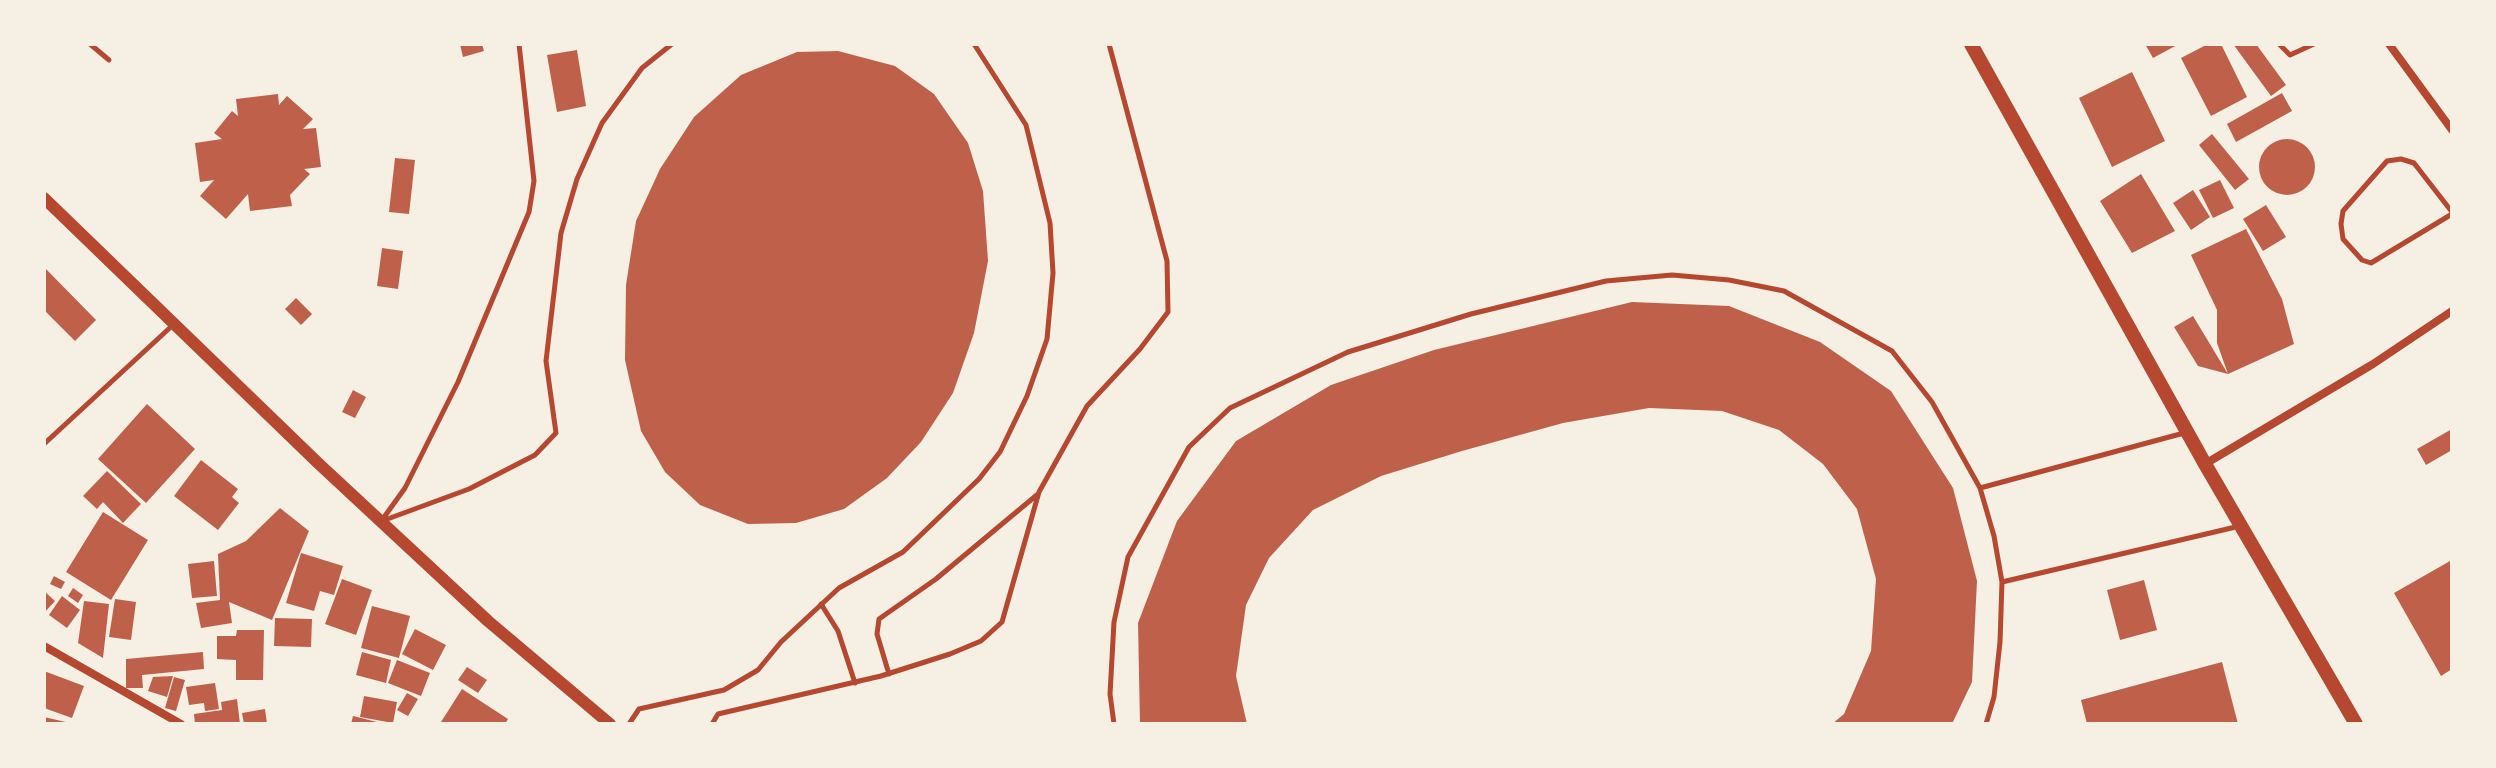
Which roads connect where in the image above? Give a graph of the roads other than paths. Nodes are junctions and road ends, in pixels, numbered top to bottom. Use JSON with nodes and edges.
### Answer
{"nodes":[{"id":1,"x":90,"y":44,"type":"edge"},
{"id":2,"x":519,"y":44,"type":"edge"},
{"id":3,"x":672,"y":44,"type":"edge"},
{"id":4,"x":974,"y":44,"type":"edge"},
{"id":5,"x":1109,"y":44,"type":"edge"},
{"id":6,"x":1971,"y":44,"type":"edge"},
{"id":7,"x":2279,"y":44,"type":"edge"},
{"id":8,"x":2314,"y":44,"type":"edge"},
{"id":9,"x":2389,"y":44,"type":"edge"},
{"id":10,"x":109,"y":60,"type":"dead end"},
{"id":11,"x":2452,"y":130,"type":"edge"},
{"id":12,"x":44,"y":198,"type":"edge"},
{"id":13,"x":2452,"y":213,"type":"edge"},
{"id":14,"x":2452,"y":311,"type":"edge"},
{"id":15,"x":175,"y":324,"type":"junction"},
{"id":16,"x":2188,"y":431,"type":"junction"},
{"id":17,"x":44,"y":444,"type":"edge"},
{"id":18,"x":2205,"y":464,"type":"junction"},
{"id":19,"x":1980,"y":488,"type":"junction"},
{"id":20,"x":1039,"y":492,"type":"junction"},
{"id":21,"x":381,"y":522,"type":"junction"},
{"id":22,"x":2241,"y":526,"type":"junction"},
{"id":23,"x":2002,"y":582,"type":"junction"},
{"id":24,"x":821,"y":604,"type":"junction"},
{"id":25,"x":44,"y":646,"type":"edge"},
{"id":26,"x":889,"y":674,"type":"junction"},
{"id":27,"x":855,"y":683,"type":"junction"},
{"id":28,"x":181,"y":724,"type":"edge"},
{"id":29,"x":610,"y":724,"type":"edge"},
{"id":30,"x":629,"y":724,"type":"edge"},
{"id":31,"x":712,"y":724,"type":"edge"},
{"id":32,"x":1114,"y":724,"type":"edge"},
{"id":33,"x":1986,"y":724,"type":"edge"},
{"id":34,"x":2356,"y":724,"type":"edge"}],
"edges":[{"from":1,"to":10,"type":"lane"},
{"from":2,"to":21,"type":"lane"},
{"from":3,"to":21,"type":"lane"},
{"from":4,"to":24,"type":"lane"},
{"from":5,"to":20,"type":"lane"},
{"from":6,"to":16,"type":"main road"},
{"from":7,"to":8,"type":"lane"},
{"from":9,"to":11,"type":"street"},
{"from":12,"to":15,"type":"street"},
{"from":13,"to":13,"type":"lane"},
{"from":14,"to":18,"type":"street"},
{"from":15,"to":17,"type":"lane"},
{"from":15,"to":21,"type":"street"},
{"from":16,"to":18,"type":"main road"},
{"from":16,"to":19,"type":"lane"},
{"from":18,"to":22,"type":"main road"},
{"from":19,"to":23,"type":"lane"},
{"from":19,"to":32,"type":"lane"},
{"from":20,"to":26,"type":"lane"},
{"from":20,"to":26,"type":"lane"},
{"from":21,"to":29,"type":"street"},
{"from":22,"to":23,"type":"lane"},
{"from":22,"to":34,"type":"main road"},
{"from":23,"to":33,"type":"lane"},
{"from":24,"to":27,"type":"lane"},
{"from":24,"to":30,"type":"lane"},
{"from":25,"to":28,"type":"street"},
{"from":26,"to":27,"type":"lane"},
{"from":27,"to":31,"type":"lane"}]}
